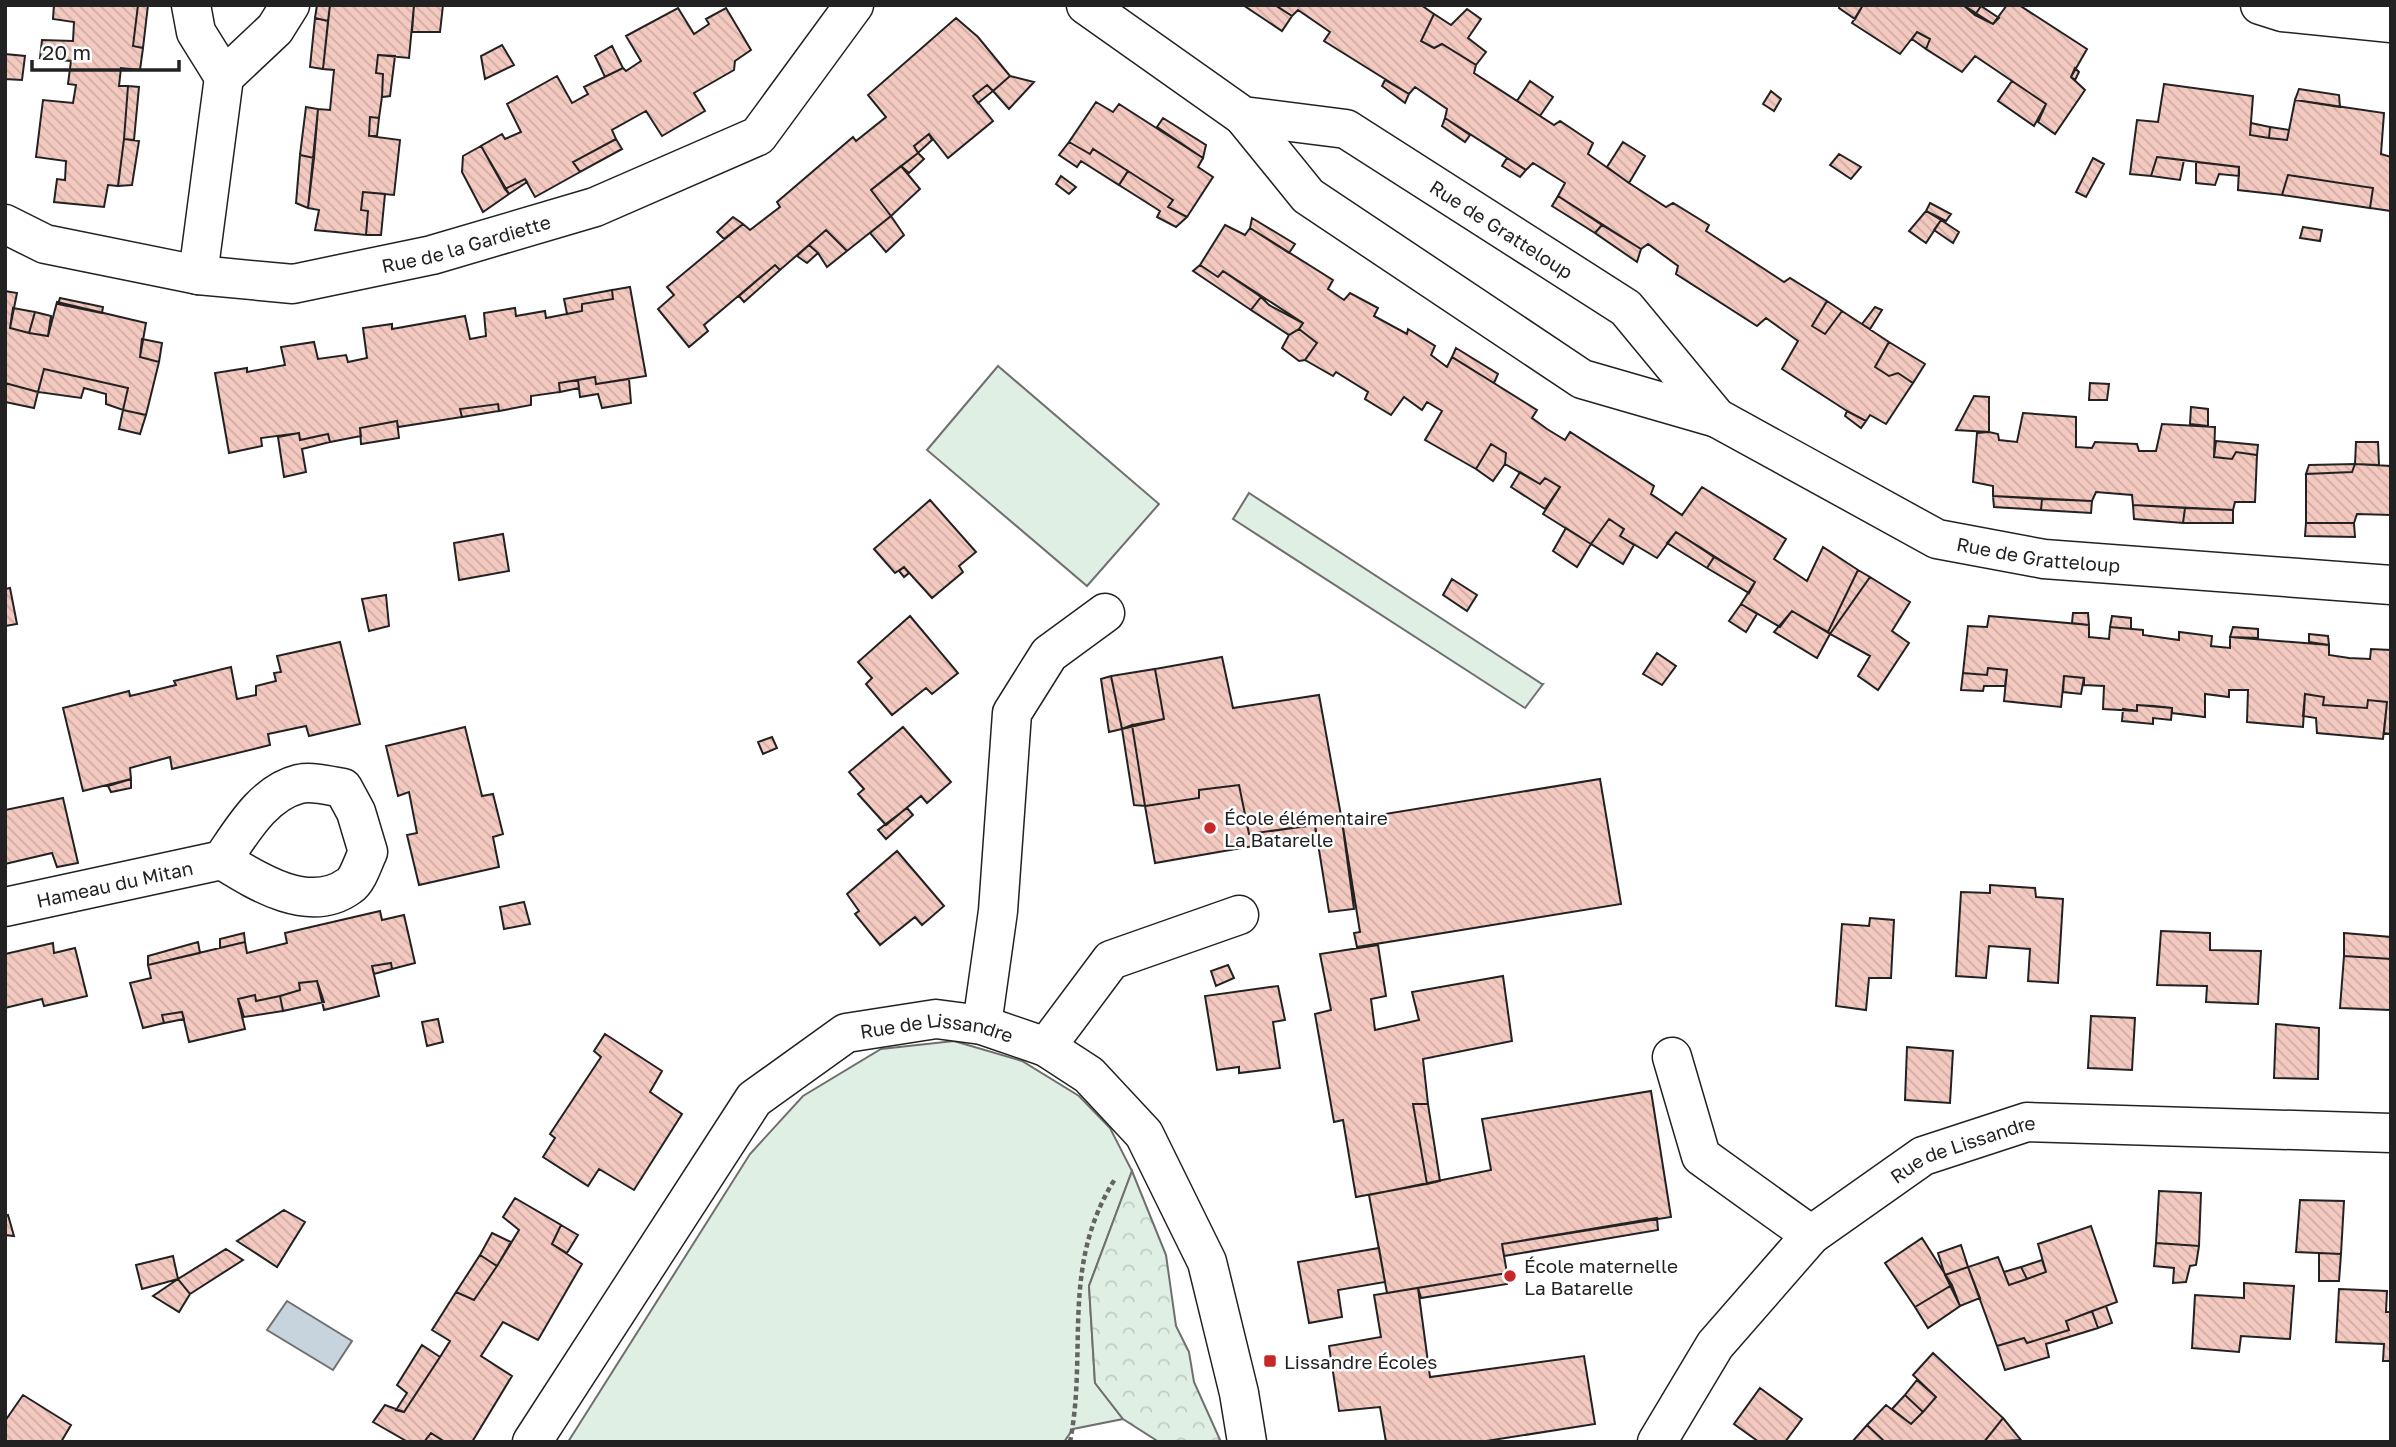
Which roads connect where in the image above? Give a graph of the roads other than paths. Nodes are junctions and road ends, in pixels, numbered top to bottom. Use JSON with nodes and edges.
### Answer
{"nodes":[{"id":1,"x":191,"y":5,"type":"edge"},
{"id":2,"x":290,"y":5,"type":"edge"},
{"id":3,"x":855,"y":5,"type":"edge"},
{"id":4,"x":1086,"y":5,"type":"edge"},
{"id":5,"x":2260,"y":5,"type":"edge"},
{"id":6,"x":2391,"y":23,"type":"edge"},
{"id":7,"x":224,"y":77,"type":"junction"},
{"id":8,"x":1243,"y":116,"type":"junction"},
{"id":9,"x":5,"y":224,"type":"edge"},
{"id":10,"x":198,"y":275,"type":"junction"},
{"id":11,"x":1717,"y":418,"type":"junction"},
{"id":12,"x":2391,"y":584,"type":"edge"},
{"id":13,"x":1105,"y":613,"type":"dead end"},
{"id":14,"x":222,"y":860,"type":"dead end"},
{"id":15,"x":5,"y":907,"type":"edge"},
{"id":16,"x":1239,"y":915,"type":"dead end"},
{"id":17,"x":982,"y":1025,"type":"junction"},
{"id":18,"x":1046,"y":1047,"type":"junction"},
{"id":19,"x":1672,"y":1057,"type":"dead end"},
{"id":20,"x":2391,"y":1133,"type":"edge"},
{"id":21,"x":1811,"y":1235,"type":"junction"},
{"id":22,"x":532,"y":1442,"type":"edge"},
{"id":23,"x":1247,"y":1442,"type":"edge"},
{"id":24,"x":1657,"y":1442,"type":"edge"}],
"edges":[{"from":1,"to":7,"type":"street"},
{"from":2,"to":7,"type":"street"},
{"from":3,"to":10,"type":"street","name":"Rue de la Gardiette"},
{"from":4,"to":8,"type":"street","name":"Rue de Gratteloup"},
{"from":5,"to":6,"type":"street"},
{"from":7,"to":10,"type":"street"},
{"from":8,"to":11,"type":"street","name":"Rue de Gratteloup"},
{"from":8,"to":11,"type":"street","name":"Rue de Gratteloup"},
{"from":9,"to":10,"type":"street","name":"Rue de la Gardiette"},
{"from":11,"to":12,"type":"street","name":"Rue de Gratteloup"},
{"from":13,"to":17,"type":"street"},
{"from":14,"to":15,"type":"street","name":"Hameau du Mitan"},
{"from":16,"to":18,"type":"street"},
{"from":17,"to":18,"type":"street","name":"Rue de Lissandre"},
{"from":17,"to":22,"type":"street","name":"Rue de Lissandre"},
{"from":18,"to":23,"type":"street","name":"Rue de Lissandre"},
{"from":19,"to":21,"type":"street"},
{"from":20,"to":21,"type":"street","name":"Rue de Lissandre"},
{"from":21,"to":24,"type":"street","name":"Rue de Lissandre"}]}
